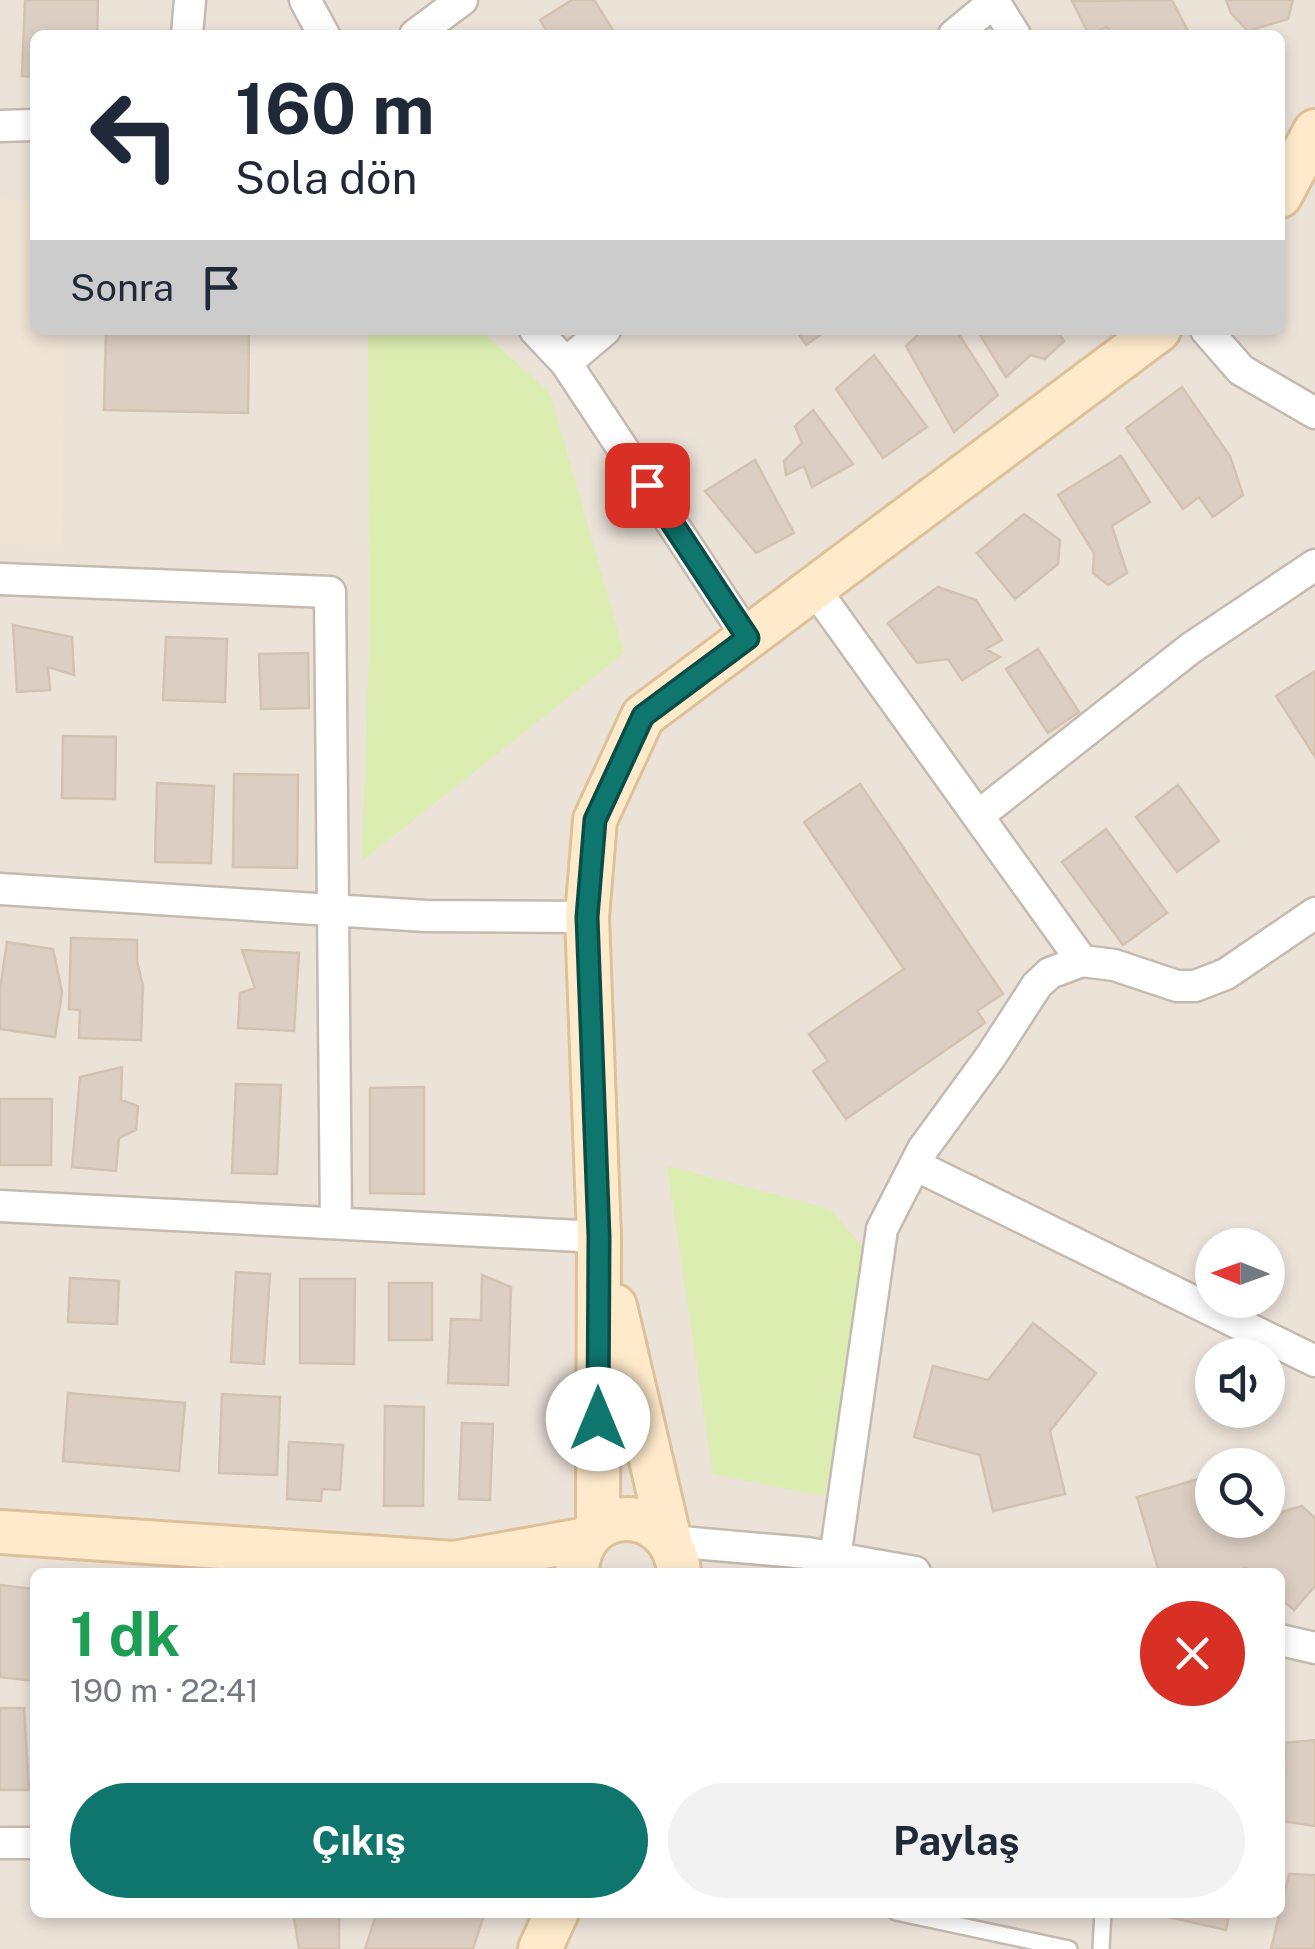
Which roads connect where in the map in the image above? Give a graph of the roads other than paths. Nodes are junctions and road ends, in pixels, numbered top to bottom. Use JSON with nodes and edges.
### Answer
{"nodes":[{"id":1,"x":190,"y":0,"type":"edge"},
{"id":2,"x":305,"y":0,"type":"edge"},
{"id":3,"x":462,"y":0,"type":"edge"},
{"id":4,"x":994,"y":1,"type":"edge"},
{"id":5,"x":187,"y":30,"type":"edge"},
{"id":6,"x":321,"y":30,"type":"edge"},
{"id":7,"x":421,"y":30,"type":"edge"},
{"id":8,"x":960,"y":30,"type":"edge"},
{"id":9,"x":1012,"y":30,"type":"edge"},
{"id":10,"x":30,"y":125,"type":"edge"},
{"id":11,"x":0,"y":126,"type":"edge"},
{"id":12,"x":1315,"y":131,"type":"edge"},
{"id":13,"x":1285,"y":187,"type":"edge"},
{"id":14,"x":540,"y":335,"type":"edge"},
{"id":15,"x":599,"y":335,"type":"edge"},
{"id":16,"x":1151,"y":335,"type":"edge"},
{"id":17,"x":1210,"y":335,"type":"edge"},
{"id":18,"x":566,"y":363,"type":"junction"},
{"id":19,"x":1315,"y":413,"type":"edge"},
{"id":20,"x":1315,"y":565,"type":"edge"},
{"id":21,"x":0,"y":579,"type":"edge"},
{"id":22,"x":814,"y":588,"type":"junction"},
{"id":23,"x":748,"y":638,"type":"junction"},
{"id":24,"x":978,"y":816,"type":"junction"},
{"id":25,"x":0,"y":889,"type":"edge"},
{"id":26,"x":332,"y":910,"type":"junction"},
{"id":27,"x":1315,"y":913,"type":"edge"},
{"id":28,"x":587,"y":917,"type":"junction"},
{"id":29,"x":1082,"y":961,"type":"junction"},
{"id":30,"x":915,"y":1165,"type":"junction"},
{"id":31,"x":0,"y":1206,"type":"edge"},
{"id":32,"x":336,"y":1223,"type":"junction"},
{"id":33,"x":599,"y":1237,"type":"junction"},
{"id":34,"x":1315,"y":1361,"type":"edge"},
{"id":35,"x":0,"y":1532,"type":"edge"},
{"id":36,"x":587,"y":1546,"type":"edge"},
{"id":37,"x":821,"y":1555,"type":"junction"},
{"id":38,"x":674,"y":1557,"type":"edge"},
{"id":39,"x":471,"y":1568,"type":"edge"},
{"id":40,"x":767,"y":1568,"type":"edge"},
{"id":41,"x":893,"y":1568,"type":"edge"},
{"id":42,"x":1285,"y":1641,"type":"edge"},
{"id":43,"x":1315,"y":1648,"type":"edge"},
{"id":44,"x":0,"y":1843,"type":"edge"},
{"id":45,"x":30,"y":1843,"type":"edge"},
{"id":46,"x":554,"y":1918,"type":"edge"},
{"id":47,"x":924,"y":1918,"type":"edge"},
{"id":48,"x":1103,"y":1918,"type":"edge"},
{"id":49,"x":540,"y":1949,"type":"edge"},
{"id":50,"x":1069,"y":1949,"type":"edge"},
{"id":51,"x":1101,"y":1949,"type":"edge"}],
"edges":[{"from":1,"to":5,"type":"street"},
{"from":2,"to":6,"type":"street"},
{"from":3,"to":7,"type":"street"},
{"from":4,"to":8,"type":"street"},
{"from":4,"to":9,"type":"street"},
{"from":10,"to":11,"type":"street"},
{"from":12,"to":13,"type":"street"},
{"from":14,"to":18,"type":"street"},
{"from":15,"to":18,"type":"street"},
{"from":16,"to":22,"type":"street"},
{"from":17,"to":19,"type":"street"},
{"from":18,"to":23,"type":"street"},
{"from":20,"to":24,"type":"street"},
{"from":21,"to":26,"type":"street"},
{"from":22,"to":23,"type":"street"},
{"from":22,"to":24,"type":"street"},
{"from":23,"to":28,"type":"street"},
{"from":24,"to":29,"type":"street"},
{"from":25,"to":26,"type":"street"},
{"from":26,"to":28,"type":"street"},
{"from":26,"to":32,"type":"street"},
{"from":27,"to":29,"type":"street"},
{"from":28,"to":33,"type":"street"},
{"from":29,"to":30,"type":"street"},
{"from":30,"to":34,"type":"street"},
{"from":30,"to":37,"type":"street"},
{"from":31,"to":32,"type":"street"},
{"from":32,"to":33,"type":"street"},
{"from":33,"to":36,"type":"street"},
{"from":33,"to":38,"type":"street"},
{"from":35,"to":39,"type":"street"},
{"from":36,"to":38,"type":"street"},
{"from":36,"to":39,"type":"street"},
{"from":37,"to":38,"type":"street"},
{"from":37,"to":40,"type":"street"},
{"from":37,"to":41,"type":"street"},
{"from":42,"to":43,"type":"street"},
{"from":44,"to":45,"type":"street"},
{"from":46,"to":49,"type":"street"},
{"from":47,"to":50,"type":"lane"},
{"from":48,"to":51,"type":"lane"}]}
